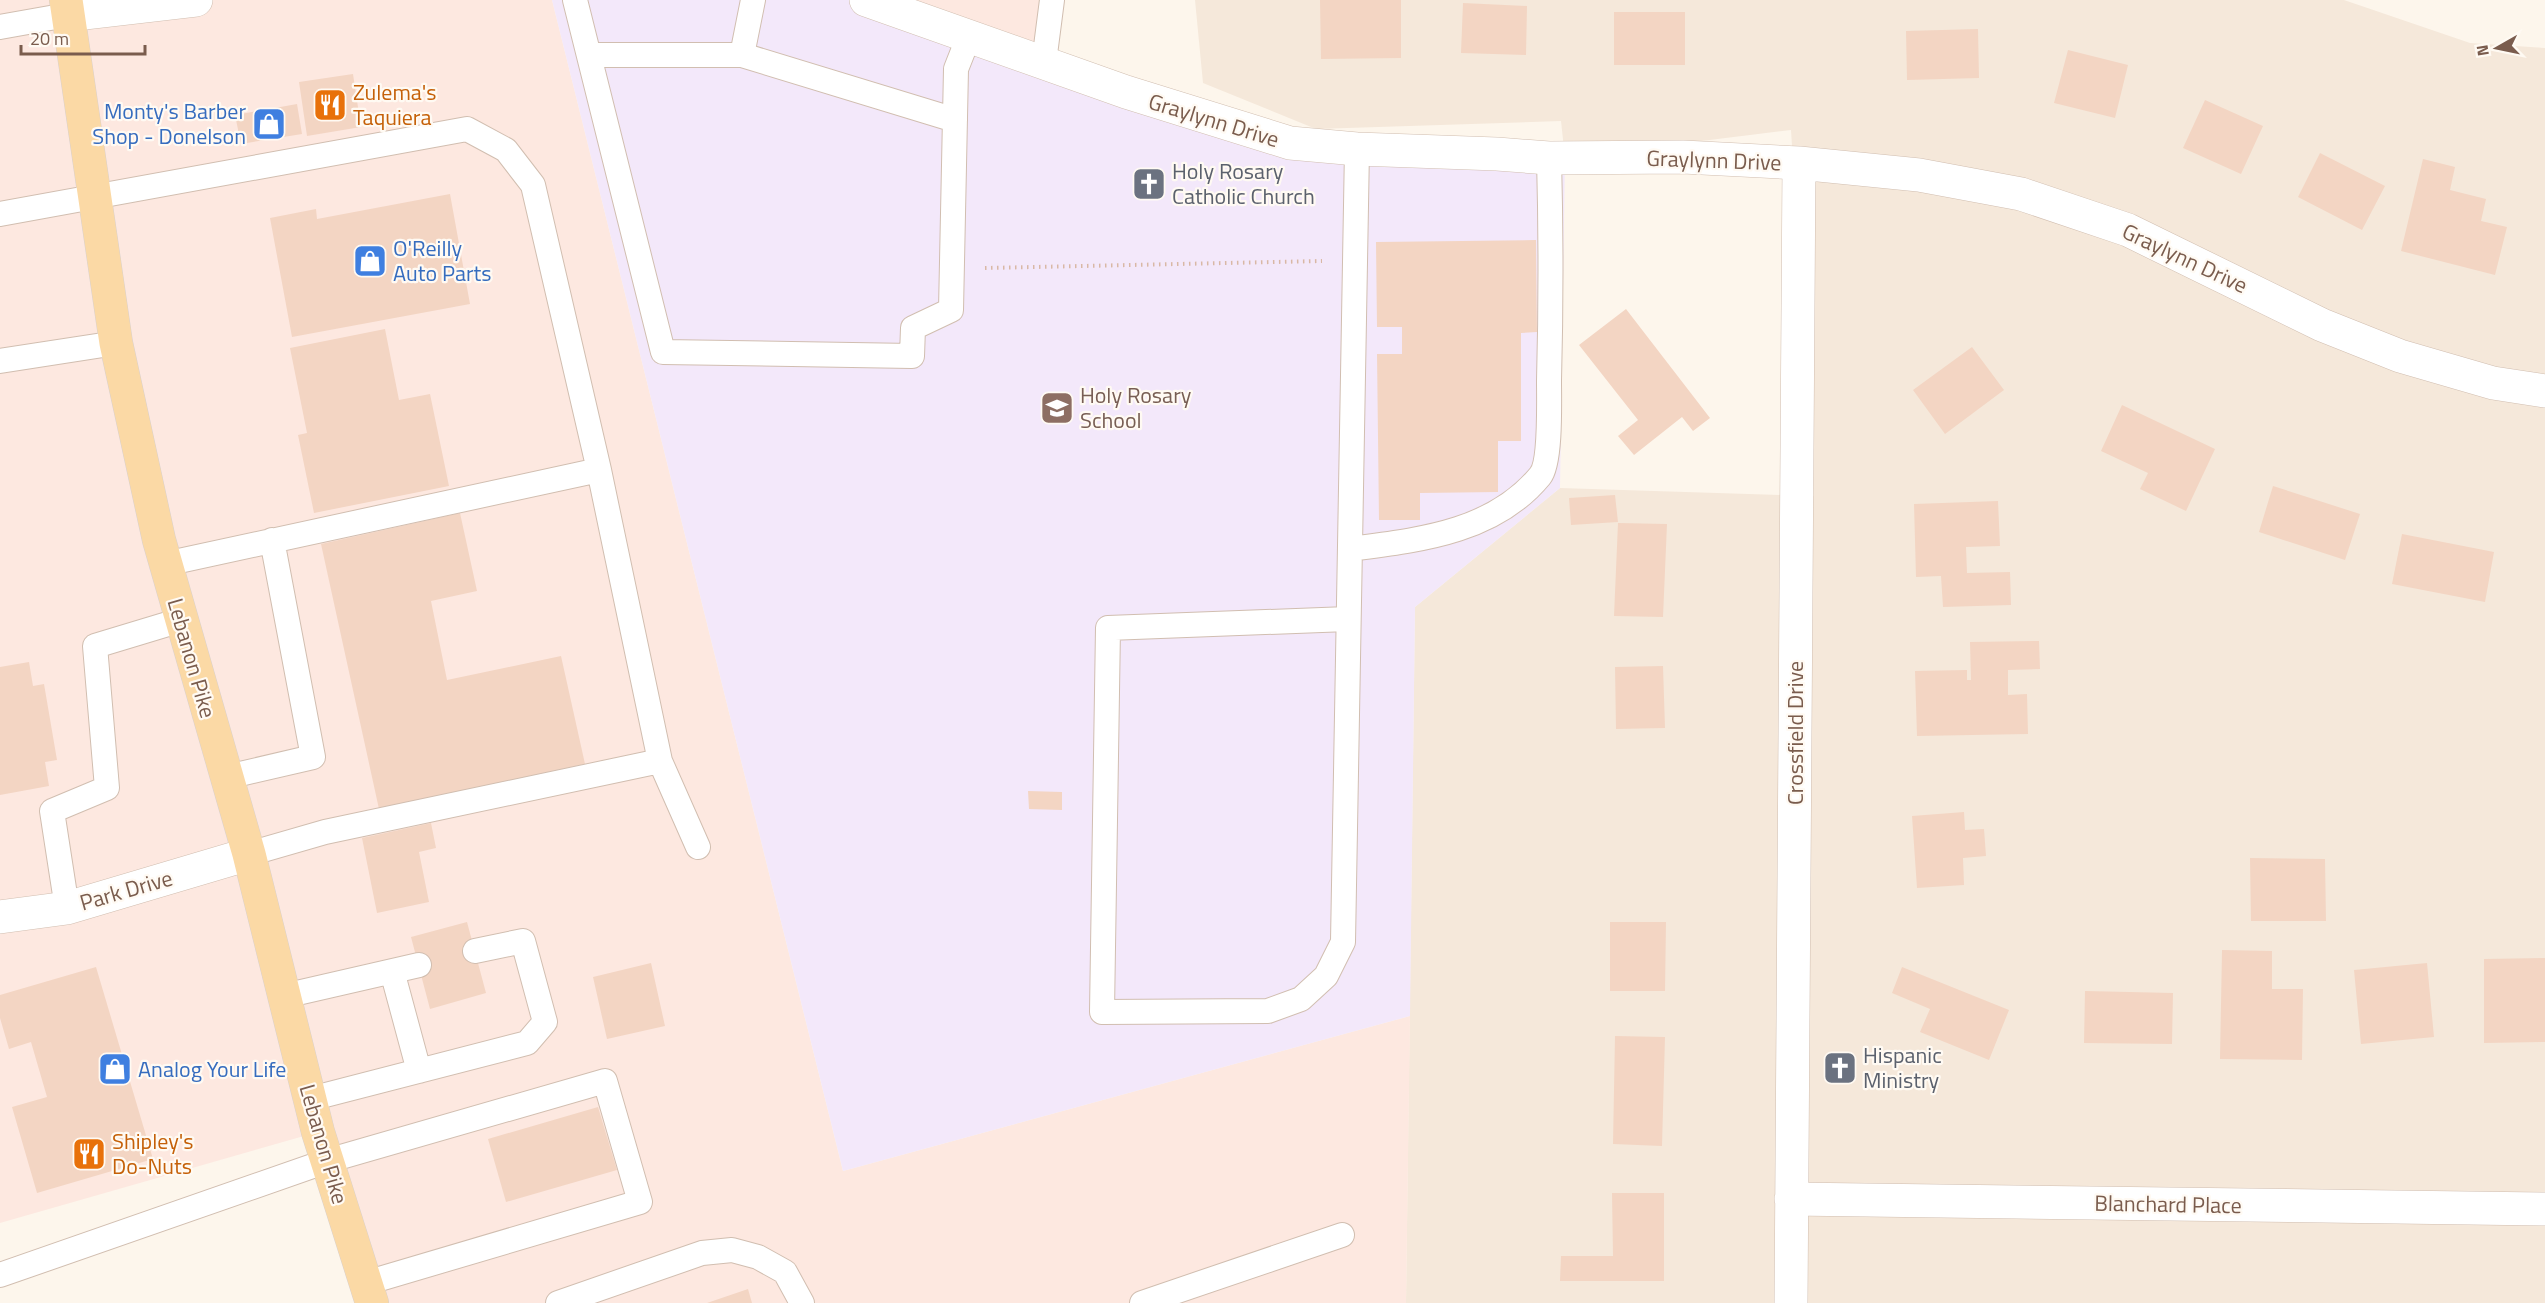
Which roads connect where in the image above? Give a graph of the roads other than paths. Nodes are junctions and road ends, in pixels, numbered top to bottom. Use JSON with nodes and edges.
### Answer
{"nodes":[{"id":1,"x":196,"y":0,"type":"edge"},
{"id":2,"x":575,"y":0,"type":"edge"},
{"id":3,"x":753,"y":0,"type":"edge"},
{"id":4,"x":1052,"y":0,"type":"edge"},
{"id":5,"x":874,"y":2,"type":"edge"},
{"id":6,"x":66,"y":8,"type":"edge"},
{"id":7,"x":0,"y":27,"type":"edge"},
{"id":8,"x":969,"y":36,"type":"junction"},
{"id":9,"x":589,"y":55,"type":"junction"},
{"id":10,"x":742,"y":55,"type":"junction"},
{"id":11,"x":1044,"y":62,"type":"junction"},
{"id":12,"x":955,"y":120,"type":"junction"},
{"id":13,"x":1357,"y":149,"type":"junction"},
{"id":14,"x":1549,"y":158,"type":"junction"},
{"id":15,"x":1799,"y":163,"type":"junction"},
{"id":16,"x":93,"y":198,"type":"junction"},
{"id":17,"x":0,"y":214,"type":"edge"},
{"id":18,"x":116,"y":343,"type":"junction"},
{"id":19,"x":0,"y":361,"type":"edge"},
{"id":20,"x":2545,"y":391,"type":"edge"},
{"id":21,"x":599,"y":470,"type":"junction"},
{"id":22,"x":272,"y":540,"type":"junction"},
{"id":23,"x":1350,"y":549,"type":"junction"},
{"id":24,"x":165,"y":564,"type":"junction"},
{"id":25,"x":1348,"y":619,"type":"junction"},
{"id":26,"x":181,"y":620,"type":"junction"},
{"id":27,"x":660,"y":760,"type":"junction"},
{"id":28,"x":227,"y":777,"type":"junction"},
{"id":29,"x":698,"y":847,"type":"dead end"},
{"id":30,"x":249,"y":854,"type":"junction"},
{"id":31,"x":67,"y":908,"type":"junction"},
{"id":32,"x":0,"y":917,"type":"edge"},
{"id":33,"x":475,"y":951,"type":"dead end"},
{"id":34,"x":418,"y":965,"type":"dead end"},
{"id":35,"x":392,"y":971,"type":"junction"},
{"id":36,"x":284,"y":996,"type":"junction"},
{"id":37,"x":419,"y":1071,"type":"junction"},
{"id":38,"x":310,"y":1099,"type":"junction"},
{"id":39,"x":327,"y":1161,"type":"junction"},
{"id":40,"x":1791,"y":1198,"type":"junction"},
{"id":41,"x":2545,"y":1209,"type":"edge"},
{"id":42,"x":1342,"y":1235,"type":"dead end"},
{"id":43,"x":0,"y":1275,"type":"edge"},
{"id":44,"x":369,"y":1293,"type":"edge"},
{"id":45,"x":558,"y":1303,"type":"edge"},
{"id":46,"x":802,"y":1303,"type":"edge"},
{"id":47,"x":1142,"y":1303,"type":"edge"},
{"id":48,"x":1791,"y":1303,"type":"edge"}],
"edges":[{"from":1,"to":6,"type":"street"},
{"from":2,"to":9,"type":"lane"},
{"from":3,"to":10,"type":"lane"},
{"from":4,"to":11,"type":"lane"},
{"from":5,"to":8,"type":"street","name":"Graylynn Drive"},
{"from":6,"to":7,"type":"lane"},
{"from":6,"to":16,"type":"main road","name":"Lebanon Pike"},
{"from":8,"to":11,"type":"street","name":"Graylynn Drive"},
{"from":8,"to":12,"type":"lane"},
{"from":9,"to":10,"type":"lane"},
{"from":9,"to":12,"type":"lane"},
{"from":10,"to":12,"type":"lane"},
{"from":11,"to":13,"type":"street","name":"Graylynn Drive"},
{"from":13,"to":14,"type":"street","name":"Graylynn Drive"},
{"from":13,"to":23,"type":"lane"},
{"from":14,"to":15,"type":"street","name":"Graylynn Drive"},
{"from":14,"to":23,"type":"lane"},
{"from":15,"to":20,"type":"street","name":"Graylynn Drive"},
{"from":15,"to":40,"type":"street","name":"Crossfield Drive"},
{"from":16,"to":17,"type":"lane"},
{"from":16,"to":18,"type":"main road","name":"Lebanon Pike"},
{"from":16,"to":21,"type":"lane"},
{"from":18,"to":19,"type":"lane"},
{"from":18,"to":24,"type":"main road","name":"Lebanon Pike"},
{"from":21,"to":22,"type":"lane"},
{"from":21,"to":27,"type":"lane"},
{"from":22,"to":24,"type":"lane"},
{"from":22,"to":28,"type":"lane"},
{"from":23,"to":25,"type":"lane"},
{"from":24,"to":26,"type":"main road","name":"Lebanon Pike"},
{"from":25,"to":25,"type":"lane"},
{"from":26,"to":28,"type":"main road","name":"Lebanon Pike"},
{"from":26,"to":31,"type":"lane"},
{"from":27,"to":29,"type":"lane"},
{"from":27,"to":30,"type":"lane"},
{"from":28,"to":30,"type":"main road","name":"Lebanon Pike"},
{"from":30,"to":31,"type":"street","name":"Park Drive"},
{"from":30,"to":36,"type":"main road","name":"Lebanon Pike"},
{"from":31,"to":32,"type":"street","name":"Park Drive"},
{"from":33,"to":37,"type":"lane"},
{"from":34,"to":35,"type":"lane"},
{"from":35,"to":36,"type":"lane"},
{"from":35,"to":37,"type":"lane"},
{"from":36,"to":38,"type":"main road","name":"Lebanon Pike"},
{"from":37,"to":38,"type":"lane"},
{"from":38,"to":39,"type":"main road","name":"Lebanon Pike"},
{"from":39,"to":43,"type":"lane"},
{"from":39,"to":44,"type":"main road","name":"Lebanon Pike"},
{"from":39,"to":44,"type":"lane"},
{"from":40,"to":41,"type":"street","name":"Blanchard Place"},
{"from":40,"to":48,"type":"street","name":"Crossfield Drive"},
{"from":42,"to":47,"type":"lane"},
{"from":45,"to":46,"type":"lane"}]}
